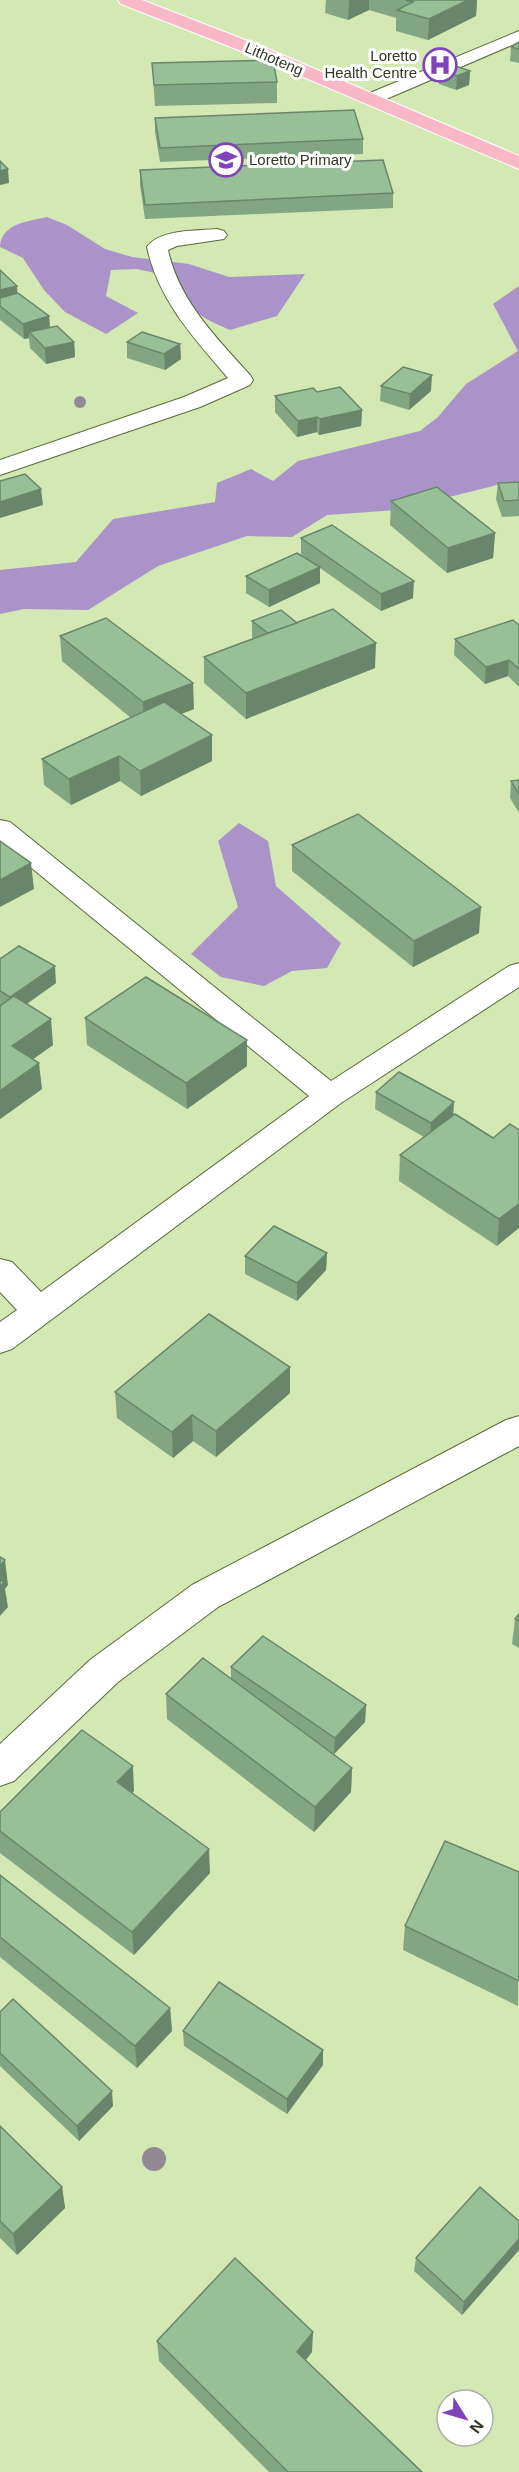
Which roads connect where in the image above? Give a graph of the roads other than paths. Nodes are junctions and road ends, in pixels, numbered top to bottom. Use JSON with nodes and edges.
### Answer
{"nodes":[{"id":1,"x":127,"y":0,"type":"edge"},
{"id":2,"x":519,"y":36,"type":"edge"},
{"id":3,"x":371,"y":99,"type":"junction"},
{"id":4,"x":519,"y":163,"type":"edge"},
{"id":5,"x":217,"y":235,"type":"dead end"},
{"id":6,"x":0,"y":468,"type":"edge"},
{"id":7,"x":0,"y":828,"type":"edge"},
{"id":8,"x":519,"y":973,"type":"edge"},
{"id":9,"x":330,"y":1096,"type":"junction"},
{"id":10,"x":0,"y":1271,"type":"edge"},
{"id":11,"x":38,"y":1311,"type":"junction"},
{"id":12,"x":0,"y":1340,"type":"edge"},
{"id":13,"x":519,"y":1430,"type":"edge"},
{"id":14,"x":0,"y":1769,"type":"edge"}],
"edges":[{"from":1,"to":3,"type":"main road","name":"Lithoteng"},
{"from":2,"to":3,"type":"street"},
{"from":3,"to":4,"type":"main road","name":"Lithoteng"},
{"from":5,"to":6,"type":"street"},
{"from":7,"to":9,"type":"street"},
{"from":8,"to":9,"type":"street"},
{"from":9,"to":11,"type":"street"},
{"from":10,"to":11,"type":"street"},
{"from":11,"to":12,"type":"street"},
{"from":13,"to":14,"type":"street"}]}
